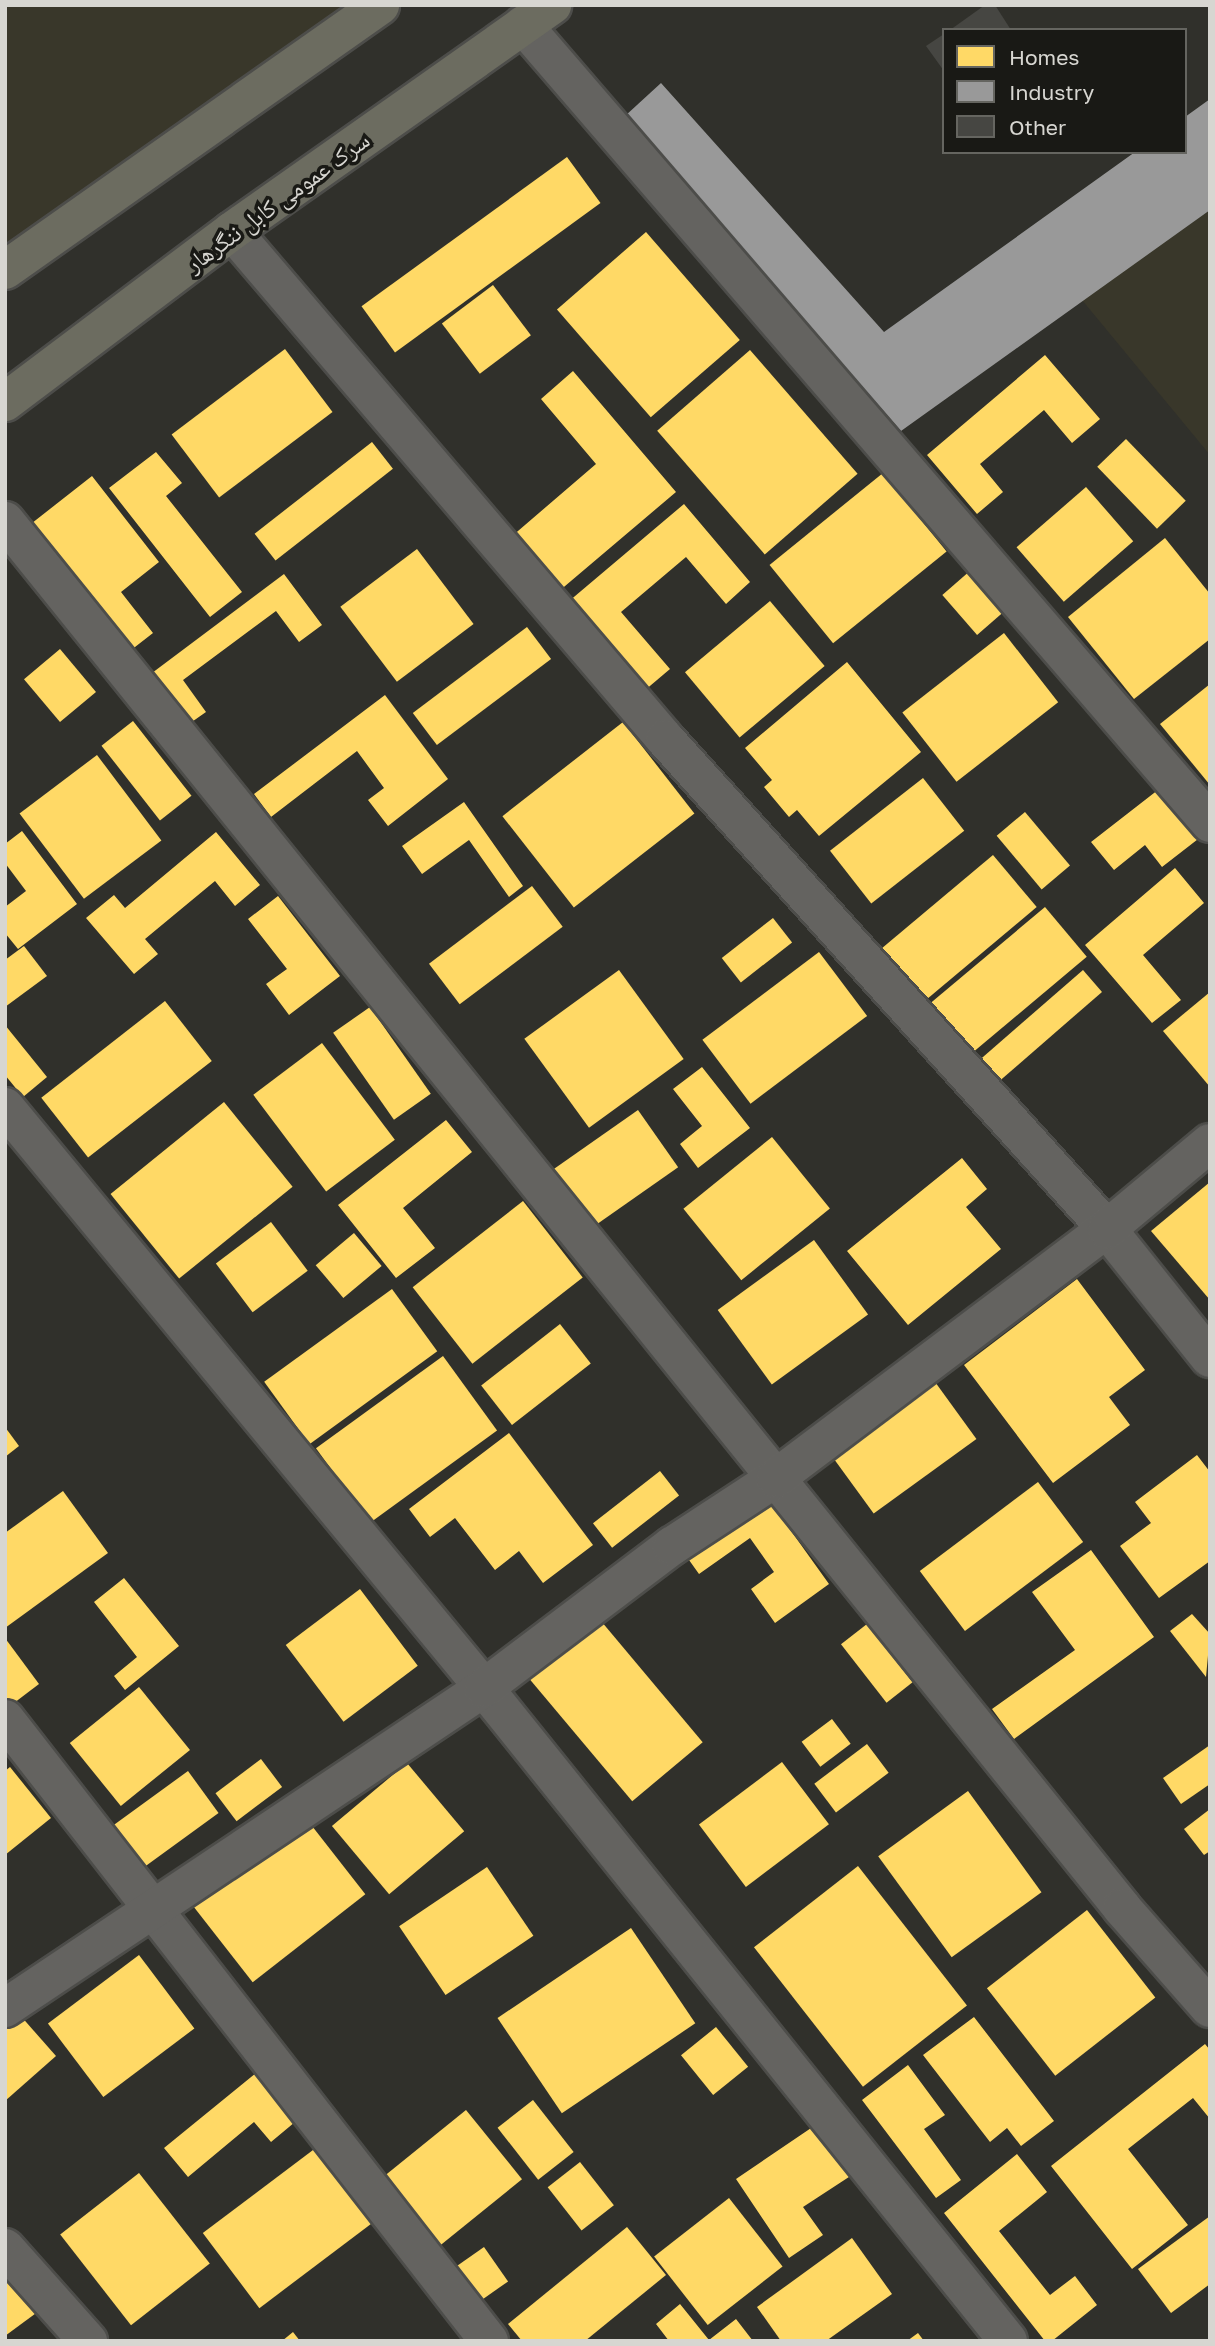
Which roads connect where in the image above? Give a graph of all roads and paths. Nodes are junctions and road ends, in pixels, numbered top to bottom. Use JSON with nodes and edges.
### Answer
{"nodes":[{"id":1,"x":380,"y":5,"type":"edge"},
{"id":2,"x":537,"y":15,"type":"edge"},
{"id":3,"x":232,"y":231,"type":"junction"},
{"id":4,"x":5,"y":270,"type":"edge"},
{"id":5,"x":5,"y":402,"type":"edge"},
{"id":6,"x":5,"y":521,"type":"edge"},
{"id":7,"x":1210,"y":824,"type":"edge"},
{"id":8,"x":5,"y":1107,"type":"edge"},
{"id":9,"x":1210,"y":1143,"type":"edge"},
{"id":10,"x":1107,"y":1230,"type":"junction"},
{"id":11,"x":1210,"y":1358,"type":"edge"},
{"id":12,"x":776,"y":1478,"type":"junction"},
{"id":13,"x":484,"y":1688,"type":"junction"},
{"id":14,"x":5,"y":1719,"type":"edge"},
{"id":15,"x":158,"y":1910,"type":"junction"},
{"id":16,"x":5,"y":2008,"type":"edge"},
{"id":17,"x":1210,"y":2008,"type":"edge"},
{"id":18,"x":5,"y":2248,"type":"edge"},
{"id":19,"x":88,"y":2341,"type":"edge"},
{"id":20,"x":489,"y":2341,"type":"edge"},
{"id":21,"x":1008,"y":2341,"type":"edge"}],
"edges":[{"from":1,"to":4,"type":"highway"},
{"from":2,"to":3,"type":"highway","name":"سرک عمومی کابل ننگرهار"},
{"from":2,"to":7,"type":"street"},
{"from":3,"to":5,"type":"highway","name":"سرک عمومی کابل ننگرهار"},
{"from":3,"to":10,"type":"street"},
{"from":6,"to":12,"type":"street"},
{"from":8,"to":13,"type":"street"},
{"from":9,"to":10,"type":"street"},
{"from":10,"to":11,"type":"street"},
{"from":10,"to":12,"type":"street"},
{"from":12,"to":13,"type":"street"},
{"from":12,"to":17,"type":"street"},
{"from":13,"to":15,"type":"street"},
{"from":13,"to":21,"type":"street"},
{"from":14,"to":15,"type":"street"},
{"from":15,"to":16,"type":"street"},
{"from":15,"to":20,"type":"street"},
{"from":18,"to":19,"type":"street"}]}
